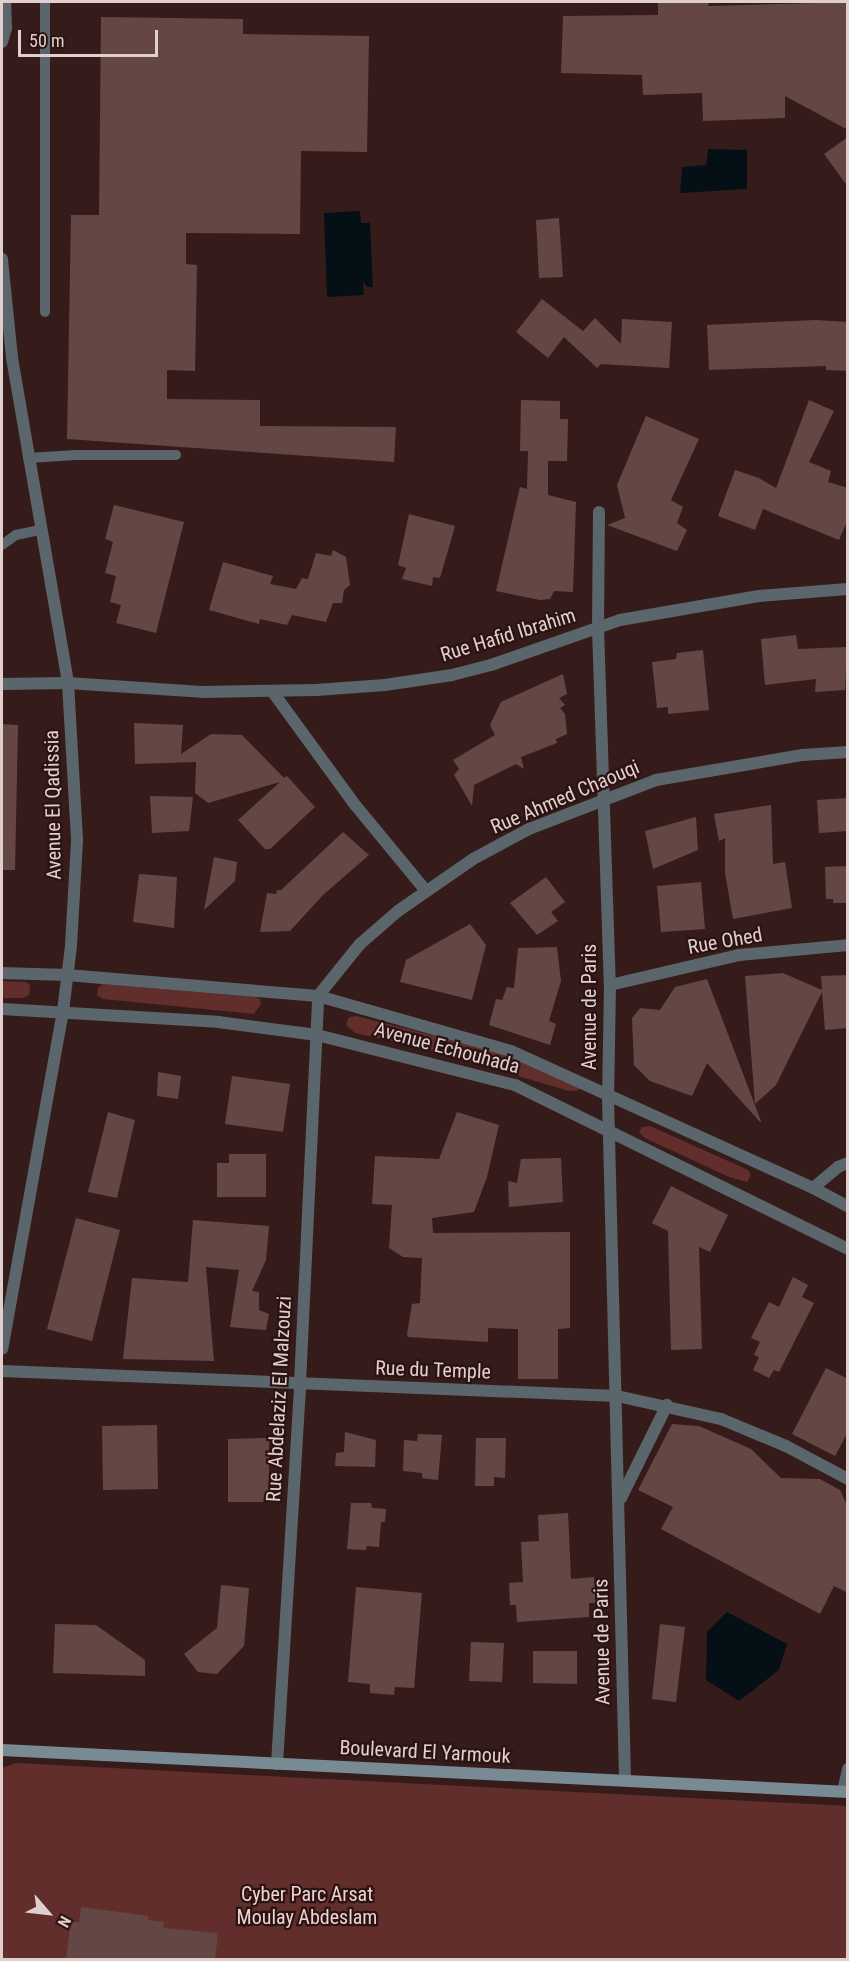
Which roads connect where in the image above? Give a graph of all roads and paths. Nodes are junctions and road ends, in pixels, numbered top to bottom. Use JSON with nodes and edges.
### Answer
{"nodes":[{"id":1,"x":5,"y":2,"type":"edge"},
{"id":2,"x":45,"y":2,"type":"edge"},
{"id":3,"x":2,"y":42,"type":"edge"},
{"id":4,"x":2,"y":259,"type":"edge"},
{"id":5,"x":45,"y":312,"type":"dead end"},
{"id":6,"x":176,"y":455,"type":"dead end"},
{"id":7,"x":28,"y":458,"type":"junction"},
{"id":8,"x":599,"y":512,"type":"dead end"},
{"id":9,"x":40,"y":530,"type":"junction"},
{"id":10,"x":2,"y":545,"type":"edge"},
{"id":11,"x":848,"y":589,"type":"edge"},
{"id":12,"x":598,"y":628,"type":"junction"},
{"id":13,"x":68,"y":683,"type":"junction"},
{"id":14,"x":2,"y":684,"type":"edge"},
{"id":15,"x":272,"y":691,"type":"junction"},
{"id":16,"x":848,"y":752,"type":"edge"},
{"id":17,"x":604,"y":799,"type":"junction"},
{"id":18,"x":426,"y":891,"type":"junction"},
{"id":19,"x":848,"y":945,"type":"edge"},
{"id":20,"x":2,"y":973,"type":"edge"},
{"id":21,"x":67,"y":975,"type":"junction"},
{"id":22,"x":610,"y":985,"type":"junction"},
{"id":23,"x":318,"y":996,"type":"junction"},
{"id":24,"x":2,"y":1009,"type":"edge"},
{"id":25,"x":63,"y":1011,"type":"junction"},
{"id":26,"x":317,"y":1035,"type":"junction"},
{"id":27,"x":608,"y":1097,"type":"junction"},
{"id":28,"x":609,"y":1133,"type":"junction"},
{"id":29,"x":848,"y":1163,"type":"edge"},
{"id":30,"x":813,"y":1188,"type":"junction"},
{"id":31,"x":848,"y":1207,"type":"edge"},
{"id":32,"x":848,"y":1249,"type":"edge"},
{"id":33,"x":2,"y":1349,"type":"edge"},
{"id":34,"x":2,"y":1371,"type":"edge"},
{"id":35,"x":300,"y":1384,"type":"junction"},
{"id":36,"x":616,"y":1396,"type":"junction"},
{"id":37,"x":667,"y":1405,"type":"junction"},
{"id":38,"x":848,"y":1479,"type":"edge"},
{"id":39,"x":619,"y":1502,"type":"junction"},
{"id":40,"x":2,"y":1750,"type":"edge"},
{"id":41,"x":278,"y":1764,"type":"junction"},
{"id":42,"x":848,"y":1769,"type":"edge"},
{"id":43,"x":625,"y":1780,"type":"junction"},
{"id":44,"x":845,"y":1791,"type":"edge"}],
"edges":[{"from":1,"to":3,"type":"street"},
{"from":2,"to":5,"type":"lane"},
{"from":4,"to":7,"type":"street","name":"Avenue El Qadissia"},
{"from":6,"to":7,"type":"lane"},
{"from":7,"to":9,"type":"street","name":"Avenue El Qadissia"},
{"from":8,"to":12,"type":"street","name":"Avenue de Paris"},
{"from":9,"to":10,"type":"lane"},
{"from":9,"to":13,"type":"street","name":"Avenue El Qadissia"},
{"from":11,"to":12,"type":"street","name":"Rue Hafid Ibrahim"},
{"from":12,"to":15,"type":"street","name":"Rue Hafid Ibrahim"},
{"from":12,"to":17,"type":"street","name":"Avenue de Paris"},
{"from":13,"to":14,"type":"street","name":"Rue Hafid Ibrahim"},
{"from":13,"to":15,"type":"street","name":"Rue Hafid Ibrahim"},
{"from":13,"to":21,"type":"street","name":"Avenue El Qadissia"},
{"from":15,"to":18,"type":"street"},
{"from":16,"to":17,"type":"street","name":"Rue Ahmed Chaouqi"},
{"from":17,"to":18,"type":"street","name":"Rue Ahmed Chaouqi"},
{"from":17,"to":22,"type":"street","name":"Avenue de Paris"},
{"from":18,"to":23,"type":"street","name":"Rue Ahmed Chaouqi"},
{"from":19,"to":22,"type":"street","name":"Rue Ohed"},
{"from":20,"to":21,"type":"street","name":"Avenue Echouhada"},
{"from":21,"to":23,"type":"street","name":"Avenue Echouhada"},
{"from":21,"to":25,"type":"street","name":"Avenue El Qadissia"},
{"from":22,"to":27,"type":"street","name":"Avenue de Paris"},
{"from":23,"to":26,"type":"street"},
{"from":23,"to":27,"type":"street","name":"Avenue Echouhada"},
{"from":24,"to":25,"type":"street","name":"Avenue Echouhada"},
{"from":25,"to":26,"type":"street","name":"Avenue Echouhada"},
{"from":25,"to":33,"type":"street","name":"Avenue El Qadissia"},
{"from":26,"to":28,"type":"street","name":"Avenue Echouhada"},
{"from":26,"to":35,"type":"street","name":"Rue Abdelaziz El Malzouzi"},
{"from":27,"to":28,"type":"street","name":"Avenue de Paris"},
{"from":27,"to":30,"type":"street","name":"Avenue Echouhada"},
{"from":28,"to":32,"type":"street","name":"Avenue Echouhada"},
{"from":28,"to":36,"type":"street","name":"Avenue de Paris"},
{"from":29,"to":30,"type":"street"},
{"from":30,"to":31,"type":"street","name":"Avenue Echouhada"},
{"from":34,"to":35,"type":"street","name":"Rue du Temple"},
{"from":35,"to":36,"type":"street","name":"Rue du Temple"},
{"from":35,"to":41,"type":"street","name":"Rue Abdelaziz El Malzouzi"},
{"from":36,"to":37,"type":"street","name":"Rue du Temple"},
{"from":36,"to":39,"type":"street","name":"Avenue de Paris"},
{"from":37,"to":38,"type":"street","name":"Rue du Temple"},
{"from":37,"to":39,"type":"street","name":"Avenue de Paris"},
{"from":39,"to":43,"type":"street","name":"Avenue de Paris"},
{"from":40,"to":41,"type":"main road","name":"Boulevard El Yarmouk"},
{"from":41,"to":43,"type":"main road","name":"Boulevard El Yarmouk"},
{"from":42,"to":44,"type":"street"},
{"from":43,"to":44,"type":"main road","name":"Boulevard El Yarmouk"}]}
